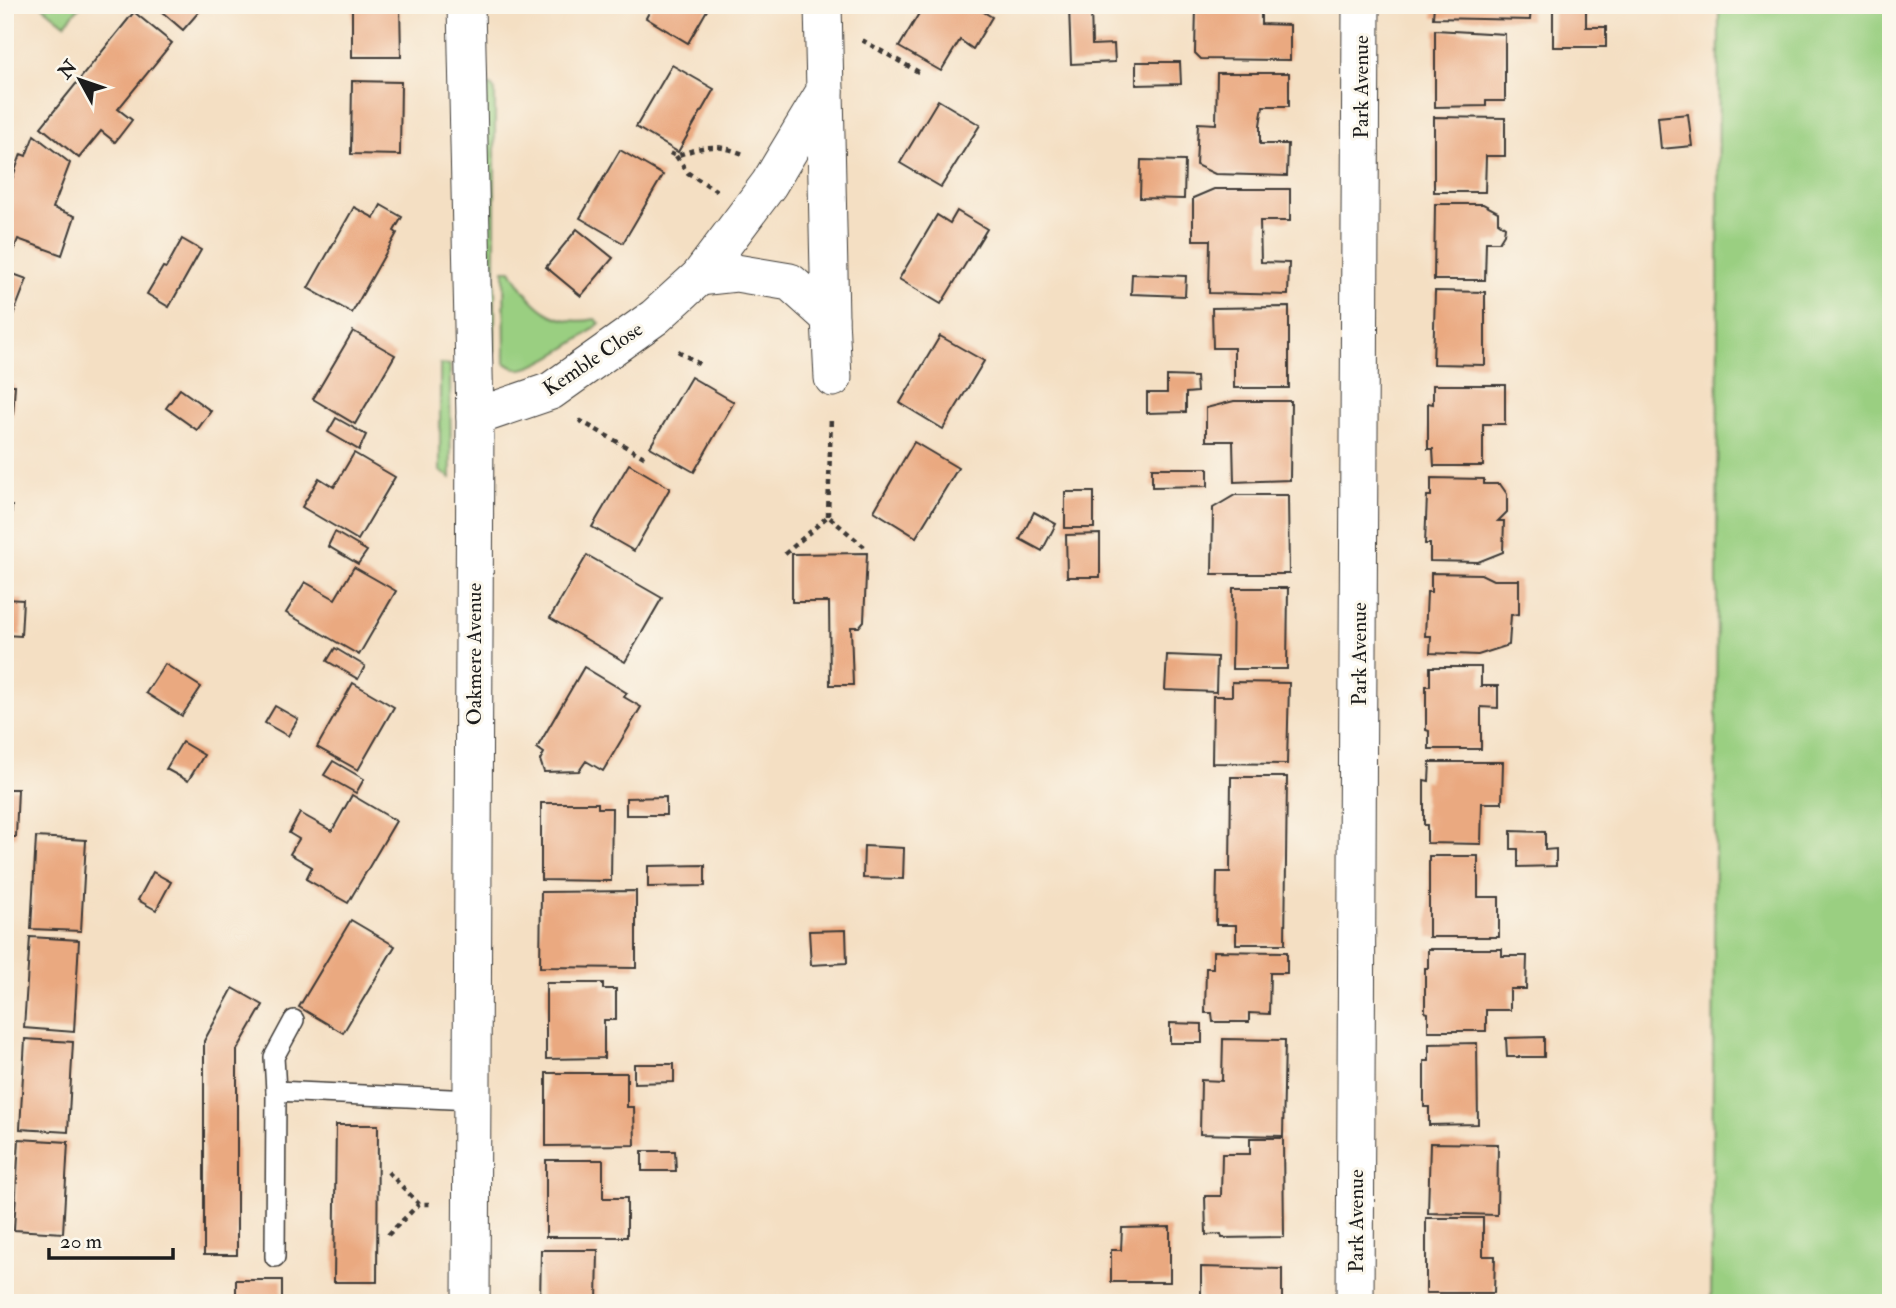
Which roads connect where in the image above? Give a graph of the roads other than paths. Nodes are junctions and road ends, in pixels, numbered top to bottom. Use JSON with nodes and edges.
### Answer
{"nodes":[{"id":1,"x":466,"y":5,"type":"edge"},
{"id":2,"x":823,"y":5,"type":"edge"},
{"id":3,"x":1361,"y":5,"type":"edge"},
{"id":4,"x":825,"y":90,"type":"junction"},
{"id":5,"x":699,"y":278,"type":"junction"},
{"id":6,"x":830,"y":318,"type":"junction"},
{"id":7,"x":832,"y":395,"type":"road end"},
{"id":8,"x":474,"y":417,"type":"junction"},
{"id":9,"x":294,"y":1020,"type":"dead end"},
{"id":10,"x":276,"y":1091,"type":"junction"},
{"id":11,"x":472,"y":1100,"type":"junction"},
{"id":12,"x":275,"y":1257,"type":"dead end"},
{"id":13,"x":471,"y":1303,"type":"edge"},
{"id":14,"x":1355,"y":1303,"type":"edge"}],
"edges":[{"from":1,"to":8,"type":"street","name":"Oakmere Avenue"},
{"from":2,"to":4,"type":"street"},
{"from":3,"to":14,"type":"street","name":"Park Avenue"},
{"from":4,"to":5,"type":"street","name":"Kemble Close"},
{"from":4,"to":6,"type":"street"},
{"from":5,"to":6,"type":"street"},
{"from":5,"to":8,"type":"street","name":"Kemble Close"},
{"from":6,"to":7,"type":"street"},
{"from":8,"to":11,"type":"street","name":"Oakmere Avenue"},
{"from":9,"to":10,"type":"lane"},
{"from":10,"to":11,"type":"lane"},
{"from":10,"to":12,"type":"lane"},
{"from":11,"to":13,"type":"street","name":"Oakmere Avenue"}]}
